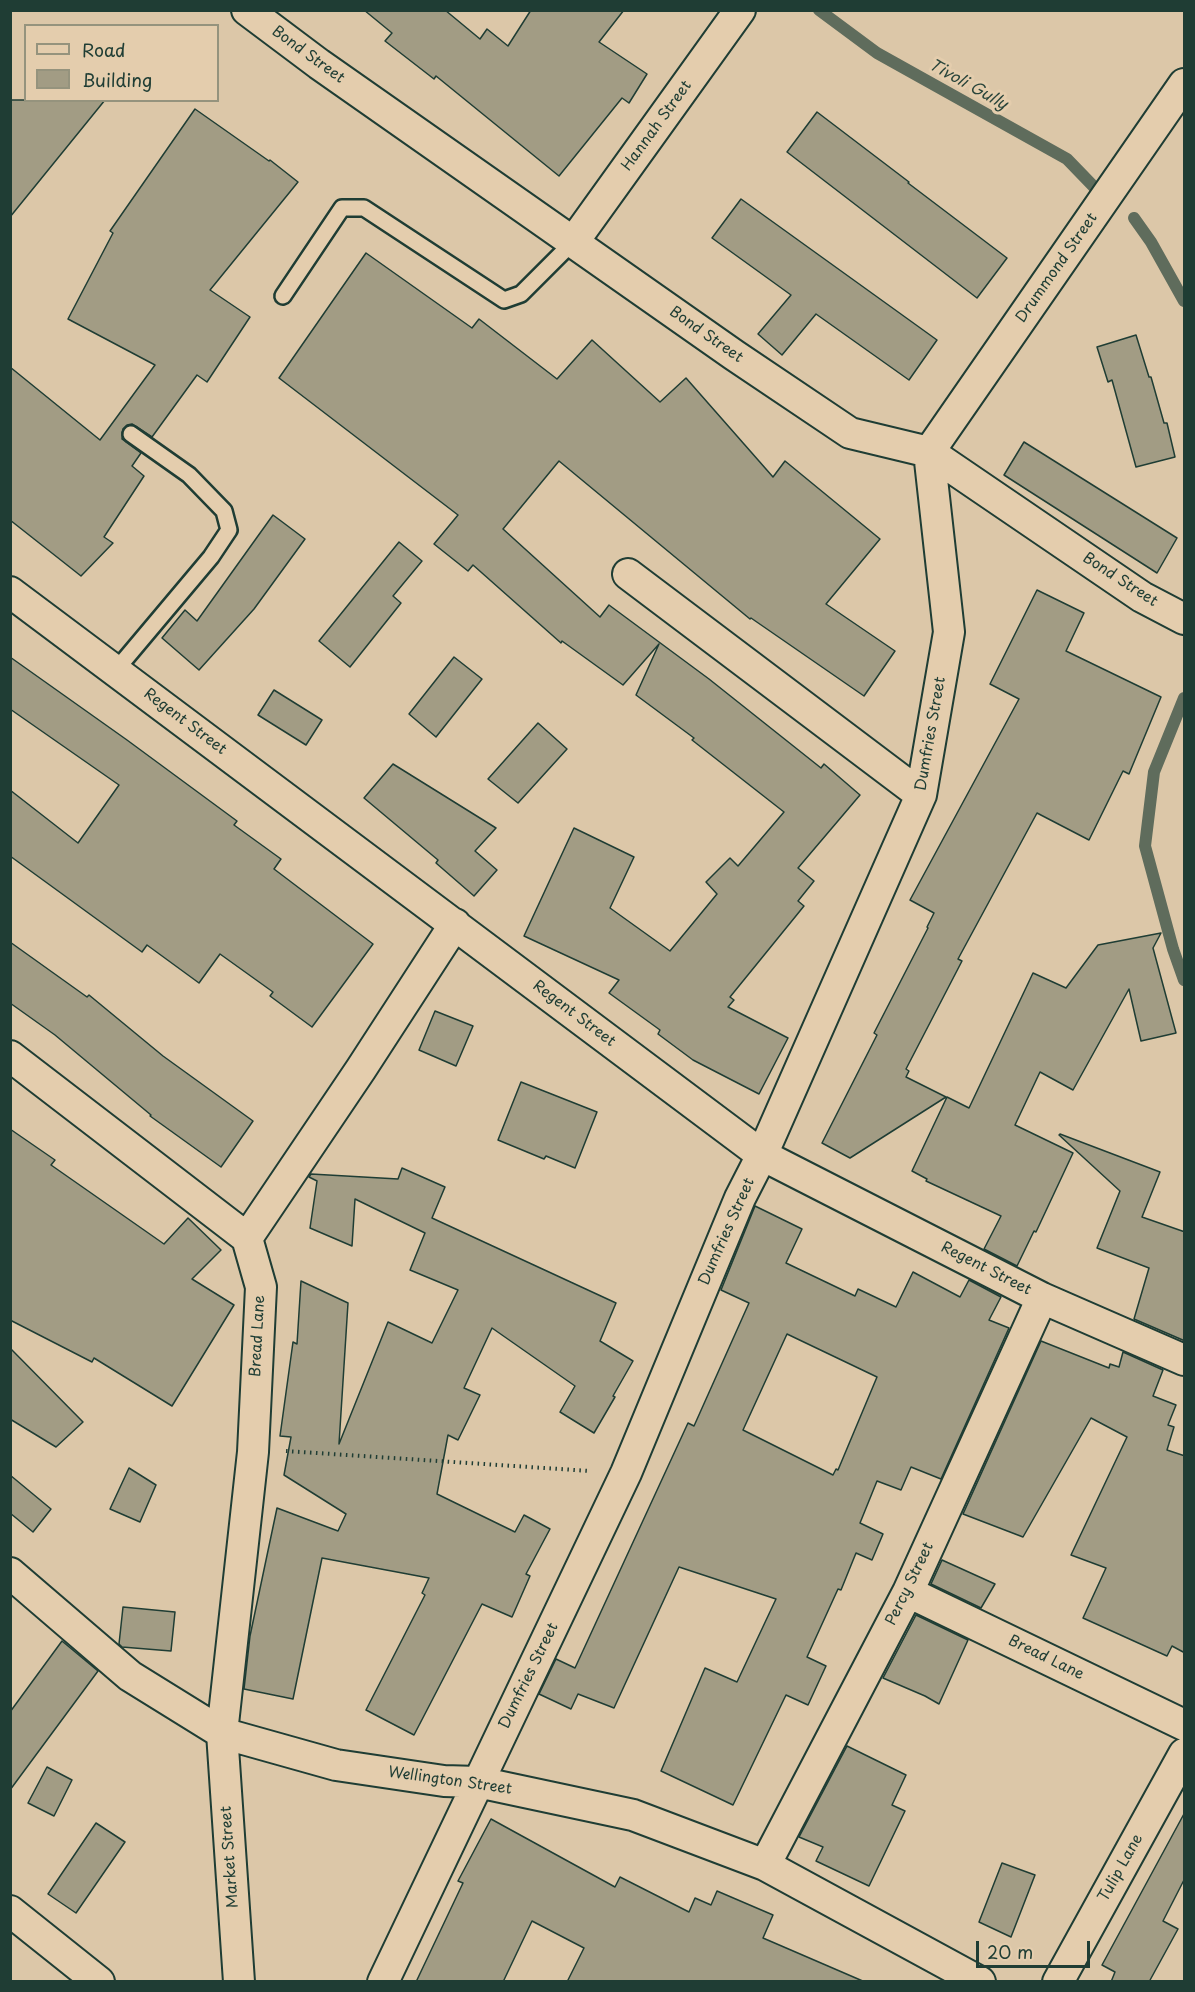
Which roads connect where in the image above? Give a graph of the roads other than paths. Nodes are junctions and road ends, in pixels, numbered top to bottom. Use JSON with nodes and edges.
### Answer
{"nodes":[{"id":1,"x":247,"y":10,"type":"edge"},
{"id":2,"x":740,"y":10,"type":"edge"},
{"id":3,"x":1185,"y":84,"type":"edge"},
{"id":4,"x":574,"y":241,"type":"junction"},
{"id":5,"x":283,"y":296,"type":"dead end"},
{"id":6,"x":131,"y":434,"type":"dead end"},
{"id":7,"x":929,"y":452,"type":"junction"},
{"id":8,"x":628,"y":574,"type":"dead end"},
{"id":9,"x":10,"y":591,"type":"edge"},
{"id":10,"x":1185,"y":619,"type":"edge"},
{"id":11,"x":116,"y":670,"type":"junction"},
{"id":12,"x":921,"y":795,"type":"junction"},
{"id":13,"x":455,"y":924,"type":"junction"},
{"id":14,"x":10,"y":1056,"type":"edge"},
{"id":15,"x":762,"y":1155,"type":"junction"},
{"id":16,"x":247,"y":1238,"type":"junction"},
{"id":17,"x":1042,"y":1298,"type":"junction"},
{"id":18,"x":1185,"y":1360,"type":"edge"},
{"id":19,"x":10,"y":1573,"type":"edge"},
{"id":20,"x":908,"y":1592,"type":"junction"},
{"id":21,"x":1185,"y":1725,"type":"edge"},
{"id":22,"x":222,"y":1733,"type":"junction"},
{"id":23,"x":1185,"y":1754,"type":"edge"},
{"id":24,"x":478,"y":1782,"type":"junction"},
{"id":25,"x":765,"y":1864,"type":"junction"},
{"id":26,"x":10,"y":1911,"type":"edge"},
{"id":27,"x":99,"y":1982,"type":"edge"},
{"id":28,"x":239,"y":1982,"type":"edge"},
{"id":29,"x":383,"y":1982,"type":"edge"},
{"id":30,"x":980,"y":1982,"type":"edge"},
{"id":31,"x":1058,"y":1982,"type":"edge"}],
"edges":[{"from":1,"to":4,"type":"street","name":"Bond Street"},
{"from":2,"to":4,"type":"street","name":"Hannah Street"},
{"from":3,"to":7,"type":"street","name":"Drummond Street"},
{"from":4,"to":5,"type":"lane"},
{"from":4,"to":7,"type":"street","name":"Bond Street"},
{"from":6,"to":11,"type":"lane"},
{"from":7,"to":10,"type":"street","name":"Bond Street"},
{"from":7,"to":12,"type":"street","name":"Dumfries Street"},
{"from":8,"to":12,"type":"street"},
{"from":9,"to":11,"type":"street","name":"Regent Street"},
{"from":11,"to":13,"type":"street","name":"Regent Street"},
{"from":12,"to":15,"type":"street","name":"Dumfries Street"},
{"from":13,"to":15,"type":"street","name":"Regent Street"},
{"from":13,"to":16,"type":"street"},
{"from":14,"to":16,"type":"street"},
{"from":15,"to":17,"type":"street","name":"Regent Street"},
{"from":15,"to":24,"type":"street","name":"Dumfries Street"},
{"from":16,"to":22,"type":"street","name":"Bread Lane"},
{"from":17,"to":18,"type":"street","name":"Regent Street"},
{"from":17,"to":20,"type":"street","name":"Percy Street"},
{"from":19,"to":22,"type":"street","name":"Wellington Street"},
{"from":20,"to":21,"type":"street","name":"Bread Lane"},
{"from":20,"to":25,"type":"street","name":"Percy Street"},
{"from":22,"to":24,"type":"street","name":"Wellington Street"},
{"from":22,"to":28,"type":"street","name":"Market Street"},
{"from":23,"to":31,"type":"street","name":"Tulip Lane"},
{"from":24,"to":25,"type":"street","name":"Wellington Street"},
{"from":24,"to":29,"type":"street","name":"Dumfries Street"},
{"from":25,"to":30,"type":"street","name":"Wellington Street"},
{"from":26,"to":27,"type":"street"}]}
